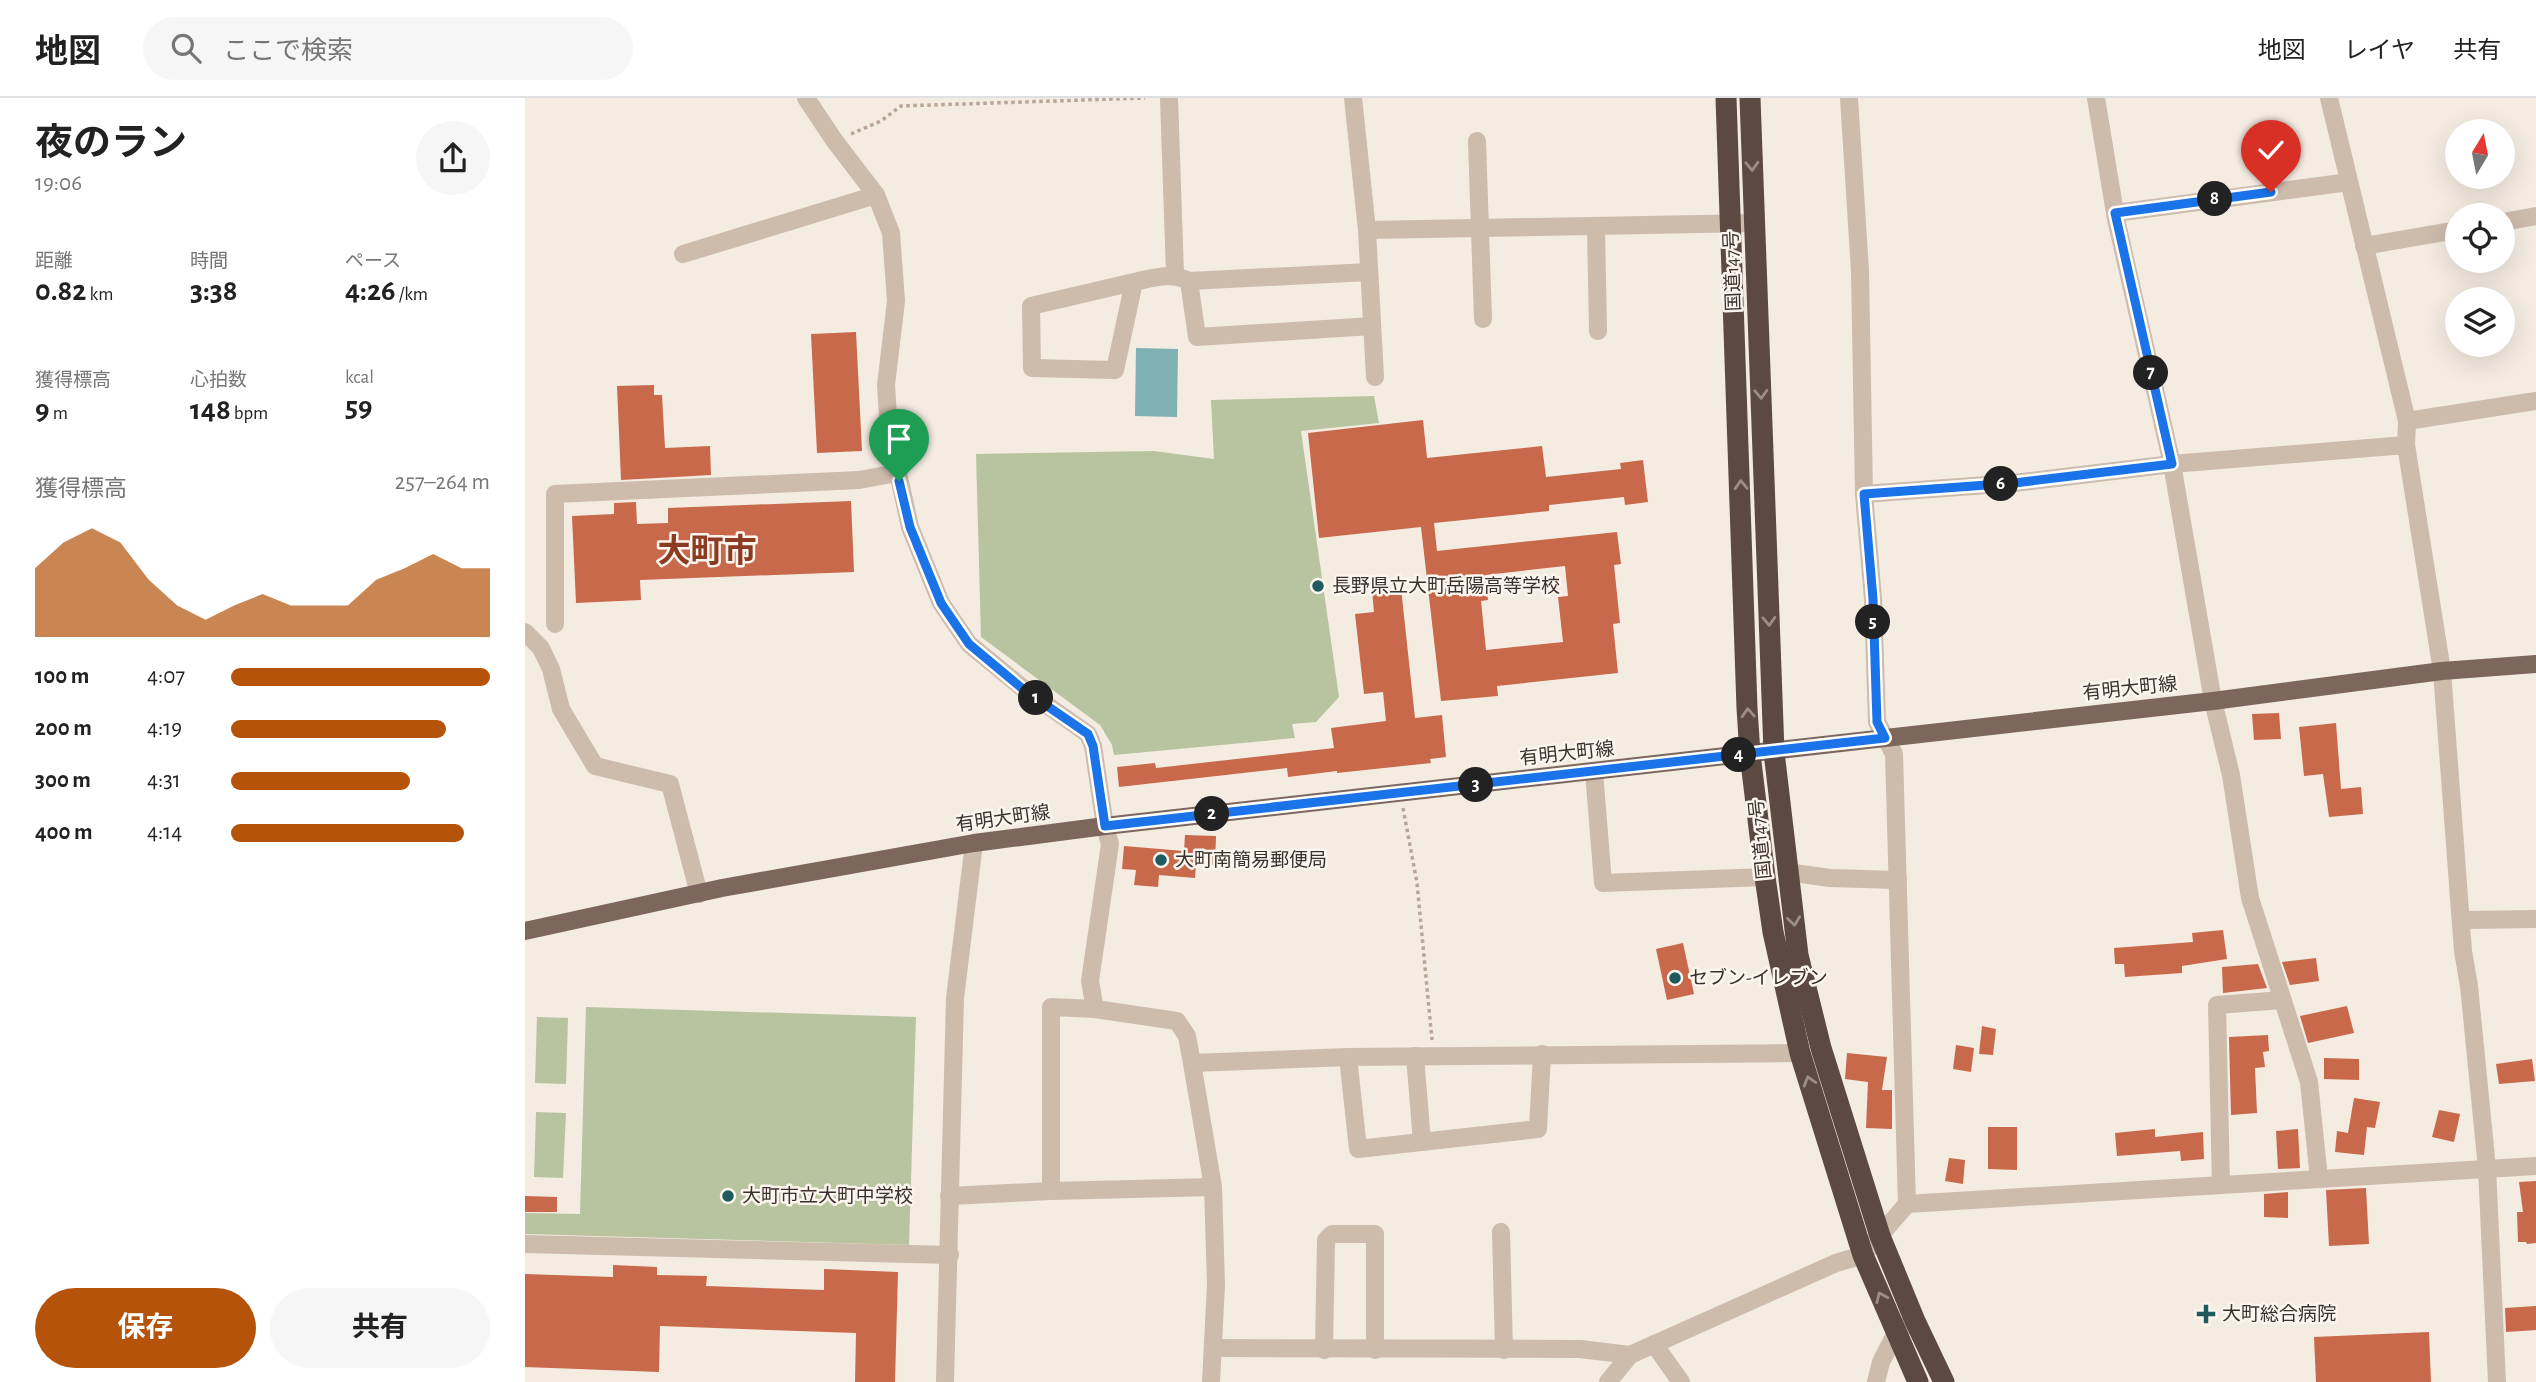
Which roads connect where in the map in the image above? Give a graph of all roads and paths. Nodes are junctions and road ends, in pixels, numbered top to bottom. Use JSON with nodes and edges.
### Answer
{"nodes":[{"id":1,"x":806,"y":98,"type":"edge"},
{"id":2,"x":1145,"y":98,"type":"edge"},
{"id":3,"x":1169,"y":98,"type":"edge"},
{"id":4,"x":1353,"y":98,"type":"edge"},
{"id":5,"x":1727,"y":98,"type":"edge"},
{"id":6,"x":1749,"y":98,"type":"edge"},
{"id":7,"x":1849,"y":98,"type":"edge"},
{"id":8,"x":2096,"y":98,"type":"edge"},
{"id":9,"x":2329,"y":98,"type":"edge"},
{"id":10,"x":834,"y":141,"type":"junction"},
{"id":11,"x":1477,"y":141,"type":"dead end"},
{"id":12,"x":2349,"y":182,"type":"junction"},
{"id":13,"x":876,"y":195,"type":"junction"},
{"id":14,"x":2115,"y":213,"type":"junction"},
{"id":15,"x":2536,"y":216,"type":"edge"},
{"id":16,"x":2515,"y":220,"type":"edge"},
{"id":17,"x":1754,"y":223,"type":"junction"},
{"id":18,"x":1731,"y":224,"type":"junction"},
{"id":19,"x":1596,"y":227,"type":"junction"},
{"id":20,"x":1479,"y":229,"type":"junction"},
{"id":21,"x":1367,"y":230,"type":"junction"},
{"id":22,"x":2445,"y":232,"type":"edge"},
{"id":23,"x":2364,"y":246,"type":"junction"},
{"id":24,"x":683,"y":254,"type":"dead end"},
{"id":25,"x":1369,"y":272,"type":"junction"},
{"id":26,"x":1182,"y":278,"type":"junction"},
{"id":27,"x":1134,"y":282,"type":"junction"},
{"id":28,"x":1483,"y":319,"type":"dead end"},
{"id":29,"x":1372,"y":326,"type":"junction"},
{"id":30,"x":1598,"y":331,"type":"dead end"},
{"id":31,"x":1375,"y":377,"type":"dead end"},
{"id":32,"x":2536,"y":401,"type":"edge"},
{"id":33,"x":2407,"y":421,"type":"junction"},
{"id":34,"x":2406,"y":445,"type":"junction"},
{"id":35,"x":2172,"y":464,"type":"junction"},
{"id":36,"x":897,"y":473,"type":"junction"},
{"id":37,"x":1864,"y":494,"type":"junction"},
{"id":38,"x":555,"y":624,"type":"dead end"},
{"id":39,"x":525,"y":632,"type":"edge"},
{"id":40,"x":2536,"y":664,"type":"edge"},
{"id":41,"x":2442,"y":671,"type":"junction"},
{"id":42,"x":2213,"y":701,"type":"junction"},
{"id":43,"x":1885,"y":738,"type":"junction"},
{"id":44,"x":1774,"y":751,"type":"junction"},
{"id":45,"x":1750,"y":754,"type":"junction"},
{"id":46,"x":1594,"y":772,"type":"junction"},
{"id":47,"x":1400,"y":793,"type":"junction"},
{"id":48,"x":1105,"y":826,"type":"junction"},
{"id":49,"x":974,"y":843,"type":"junction"},
{"id":50,"x":1787,"y":872,"type":"junction"},
{"id":51,"x":1765,"y":877,"type":"junction"},
{"id":52,"x":1898,"y":880,"type":"junction"},
{"id":53,"x":699,"y":894,"type":"junction"},
{"id":54,"x":2536,"y":919,"type":"edge"},
{"id":55,"x":2462,"y":920,"type":"junction"},
{"id":56,"x":525,"y":931,"type":"edge"},
{"id":57,"x":2282,"y":1000,"type":"junction"},
{"id":58,"x":1095,"y":1009,"type":"junction"},
{"id":59,"x":1542,"y":1054,"type":"junction"},
{"id":60,"x":1800,"y":1054,"type":"junction"},
{"id":61,"x":1415,"y":1056,"type":"junction"},
{"id":62,"x":1434,"y":1056,"type":"junction"},
{"id":63,"x":1348,"y":1057,"type":"junction"},
{"id":64,"x":1192,"y":1063,"type":"junction"},
{"id":65,"x":1422,"y":1142,"type":"junction"},
{"id":66,"x":2536,"y":1166,"type":"edge"},
{"id":67,"x":2487,"y":1168,"type":"junction"},
{"id":68,"x":2319,"y":1179,"type":"junction"},
{"id":69,"x":2221,"y":1185,"type":"junction"},
{"id":70,"x":1213,"y":1187,"type":"junction"},
{"id":71,"x":1051,"y":1191,"type":"junction"},
{"id":72,"x":949,"y":1196,"type":"junction"},
{"id":73,"x":1907,"y":1204,"type":"junction"},
{"id":74,"x":1501,"y":1232,"type":"dead end"},
{"id":75,"x":1880,"y":1236,"type":"junction"},
{"id":76,"x":525,"y":1244,"type":"edge"},
{"id":77,"x":950,"y":1255,"type":"junction"},
{"id":78,"x":1863,"y":1255,"type":"junction"},
{"id":79,"x":1906,"y":1326,"type":"junction"},
{"id":80,"x":1654,"y":1344,"type":"junction"},
{"id":81,"x":1214,"y":1348,"type":"junction"},
{"id":82,"x":1324,"y":1350,"type":"junction"},
{"id":83,"x":1375,"y":1350,"type":"junction"},
{"id":84,"x":1504,"y":1350,"type":"junction"},
{"id":85,"x":1630,"y":1356,"type":"junction"},
{"id":86,"x":945,"y":1382,"type":"edge"},
{"id":87,"x":1211,"y":1382,"type":"edge"},
{"id":88,"x":1608,"y":1382,"type":"edge"},
{"id":89,"x":1681,"y":1382,"type":"edge"},
{"id":90,"x":1876,"y":1382,"type":"edge"},
{"id":91,"x":1918,"y":1382,"type":"edge"},
{"id":92,"x":1944,"y":1382,"type":"edge"},
{"id":93,"x":2497,"y":1382,"type":"edge"}],
"edges":[{"from":1,"to":10,"type":"street"},
{"from":2,"to":10,"type":"path"},
{"from":3,"to":26,"type":"street"},
{"from":4,"to":21,"type":"street"},
{"from":5,"to":18,"type":"highway","name":"国道147号"},
{"from":6,"to":17,"type":"highway","name":"国道147号","one_way":true},
{"from":7,"to":37,"type":"street"},
{"from":8,"to":14,"type":"street"},
{"from":9,"to":12,"type":"street"},
{"from":10,"to":13,"type":"street"},
{"from":11,"to":20,"type":"street"},
{"from":12,"to":14,"type":"street"},
{"from":12,"to":23,"type":"street"},
{"from":13,"to":24,"type":"street"},
{"from":13,"to":36,"type":"street"},
{"from":14,"to":35,"type":"street"},
{"from":15,"to":16,"type":"street"},
{"from":17,"to":18,"type":"street"},
{"from":17,"to":44,"type":"highway","name":"国道147号","one_way":true},
{"from":18,"to":19,"type":"street"},
{"from":45,"to":18,"type":"highway","name":"国道147号","one_way":true},
{"from":19,"to":20,"type":"street"},
{"from":19,"to":30,"type":"street"},
{"from":20,"to":21,"type":"street"},
{"from":20,"to":28,"type":"street"},
{"from":21,"to":25,"type":"street"},
{"from":22,"to":23,"type":"street"},
{"from":23,"to":33,"type":"street"},
{"from":25,"to":26,"type":"street"},
{"from":25,"to":29,"type":"street"},
{"from":26,"to":27,"type":"street"},
{"from":26,"to":29,"type":"street"},
{"from":27,"to":27,"type":"street"},
{"from":29,"to":31,"type":"street"},
{"from":32,"to":33,"type":"street"},
{"from":33,"to":34,"type":"street"},
{"from":34,"to":35,"type":"street"},
{"from":34,"to":41,"type":"street"},
{"from":35,"to":37,"type":"street"},
{"from":35,"to":42,"type":"street"},
{"from":36,"to":38,"type":"street"},
{"from":36,"to":48,"type":"street"},
{"from":37,"to":43,"type":"street"},
{"from":39,"to":53,"type":"street"},
{"from":40,"to":41,"type":"main road","name":"有明大町線"},
{"from":41,"to":42,"type":"main road","name":"有明大町線"},
{"from":41,"to":55,"type":"street"},
{"from":42,"to":43,"type":"main road","name":"有明大町線"},
{"from":42,"to":57,"type":"street"},
{"from":43,"to":44,"type":"main road","name":"有明大町線"},
{"from":43,"to":52,"type":"street"},
{"from":44,"to":45,"type":"main road","name":"有明大町線"},
{"from":44,"to":50,"type":"highway","name":"国道147号"},
{"from":45,"to":46,"type":"main road","name":"有明大町線"},
{"from":45,"to":51,"type":"highway","name":"国道147号"},
{"from":46,"to":47,"type":"main road","name":"有明大町線"},
{"from":46,"to":51,"type":"street"},
{"from":47,"to":48,"type":"main road","name":"有明大町線"},
{"from":47,"to":62,"type":"path"},
{"from":48,"to":49,"type":"main road","name":"有明大町線"},
{"from":48,"to":58,"type":"street"},
{"from":49,"to":53,"type":"main road","name":"有明大町線"},
{"from":49,"to":72,"type":"street"},
{"from":50,"to":52,"type":"street"},
{"from":50,"to":75,"type":"highway","name":"国道147号","one_way":true},
{"from":51,"to":60,"type":"highway","name":"国道147号"},
{"from":52,"to":73,"type":"street"},
{"from":53,"to":56,"type":"main road","name":"有明大町線"},
{"from":54,"to":55,"type":"street"},
{"from":55,"to":67,"type":"street"},
{"from":57,"to":68,"type":"street"},
{"from":57,"to":69,"type":"street"},
{"from":58,"to":64,"type":"street"},
{"from":58,"to":71,"type":"street"},
{"from":59,"to":60,"type":"street"},
{"from":59,"to":62,"type":"street"},
{"from":59,"to":65,"type":"street"},
{"from":78,"to":60,"type":"highway","name":"国道147号","one_way":true},
{"from":61,"to":62,"type":"street"},
{"from":61,"to":63,"type":"street"},
{"from":61,"to":65,"type":"street"},
{"from":63,"to":64,"type":"street"},
{"from":63,"to":65,"type":"street"},
{"from":64,"to":70,"type":"street"},
{"from":66,"to":67,"type":"street"},
{"from":67,"to":68,"type":"street"},
{"from":67,"to":93,"type":"street"},
{"from":68,"to":69,"type":"street"},
{"from":69,"to":73,"type":"street"},
{"from":70,"to":71,"type":"street"},
{"from":70,"to":81,"type":"street"},
{"from":71,"to":72,"type":"street"},
{"from":72,"to":77,"type":"street"},
{"from":73,"to":75,"type":"street"},
{"from":74,"to":84,"type":"street"},
{"from":75,"to":78,"type":"street"},
{"from":75,"to":79,"type":"highway","name":"国道147号"},
{"from":76,"to":77,"type":"street"},
{"from":77,"to":86,"type":"street"},
{"from":79,"to":78,"type":"highway","name":"国道147号","one_way":true},
{"from":78,"to":80,"type":"street"},
{"from":79,"to":90,"type":"street"},
{"from":79,"to":91,"type":"highway","name":"国道147号"},
{"from":79,"to":92,"type":"highway","name":"国道147号"},
{"from":80,"to":85,"type":"street"},
{"from":80,"to":89,"type":"street"},
{"from":81,"to":82,"type":"street"},
{"from":81,"to":87,"type":"street"},
{"from":82,"to":83,"type":"street"},
{"from":82,"to":83,"type":"street"},
{"from":83,"to":84,"type":"street"},
{"from":84,"to":85,"type":"street"},
{"from":85,"to":88,"type":"street"}]}
